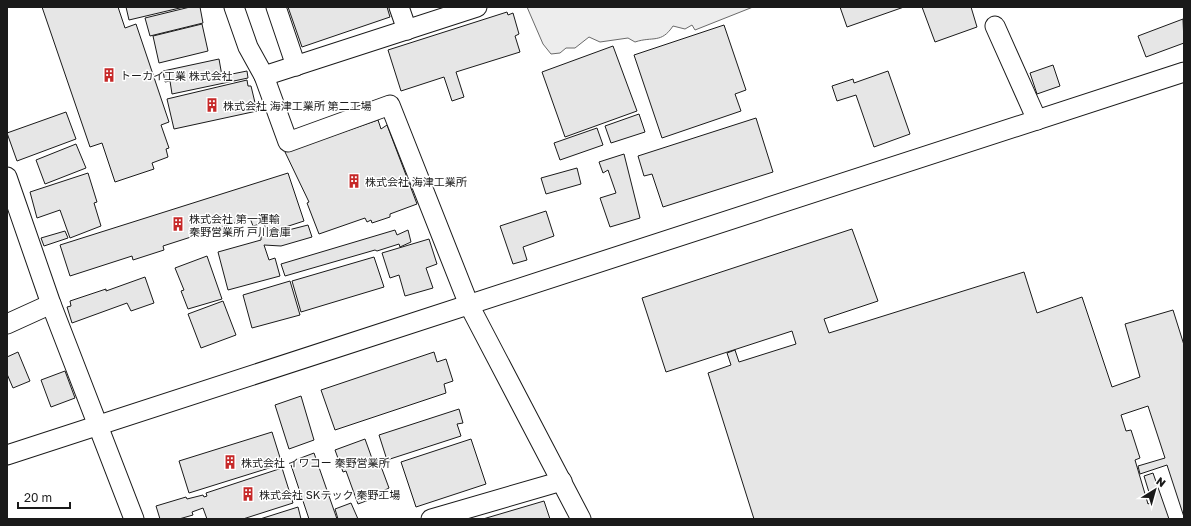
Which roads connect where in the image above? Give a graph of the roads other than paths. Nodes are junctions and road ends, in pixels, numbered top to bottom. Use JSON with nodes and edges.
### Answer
{"nodes":[{"id":1,"x":234,"y":7,"type":"edge"},
{"id":2,"x":276,"y":7,"type":"edge"},
{"id":3,"x":399,"y":7,"type":"edge"},
{"id":4,"x":477,"y":7,"type":"edge"},
{"id":5,"x":995,"y":26,"type":"dead end"},
{"id":6,"x":407,"y":30,"type":"junction"},
{"id":7,"x":296,"y":66,"type":"junction"},
{"id":8,"x":1184,"y":72,"type":"edge"},
{"id":9,"x":264,"y":76,"type":"junction"},
{"id":10,"x":1037,"y":120,"type":"junction"},
{"id":11,"x":7,"y":177,"type":"edge"},
{"id":12,"x":51,"y":304,"type":"junction"},
{"id":13,"x":469,"y":305,"type":"junction"},
{"id":14,"x":7,"y":324,"type":"edge"},
{"id":15,"x":98,"y":425,"type":"junction"},
{"id":16,"x":7,"y":455,"type":"edge"},
{"id":17,"x":562,"y":482,"type":"junction"},
{"id":18,"x":134,"y":519,"type":"edge"},
{"id":19,"x":431,"y":519,"type":"edge"},
{"id":20,"x":581,"y":519,"type":"edge"}],
"edges":[{"from":1,"to":9,"type":"street"},
{"from":2,"to":7,"type":"street"},
{"from":3,"to":6,"type":"street"},
{"from":4,"to":6,"type":"street"},
{"from":5,"to":10,"type":"street"},
{"from":6,"to":7,"type":"street"},
{"from":7,"to":9,"type":"street"},
{"from":8,"to":10,"type":"street"},
{"from":9,"to":13,"type":"street"},
{"from":10,"to":13,"type":"street"},
{"from":11,"to":12,"type":"street"},
{"from":12,"to":14,"type":"street"},
{"from":12,"to":15,"type":"street"},
{"from":13,"to":15,"type":"street"},
{"from":13,"to":17,"type":"street"},
{"from":15,"to":16,"type":"street"},
{"from":15,"to":18,"type":"street"},
{"from":17,"to":19,"type":"street"},
{"from":17,"to":20,"type":"street"}]}
